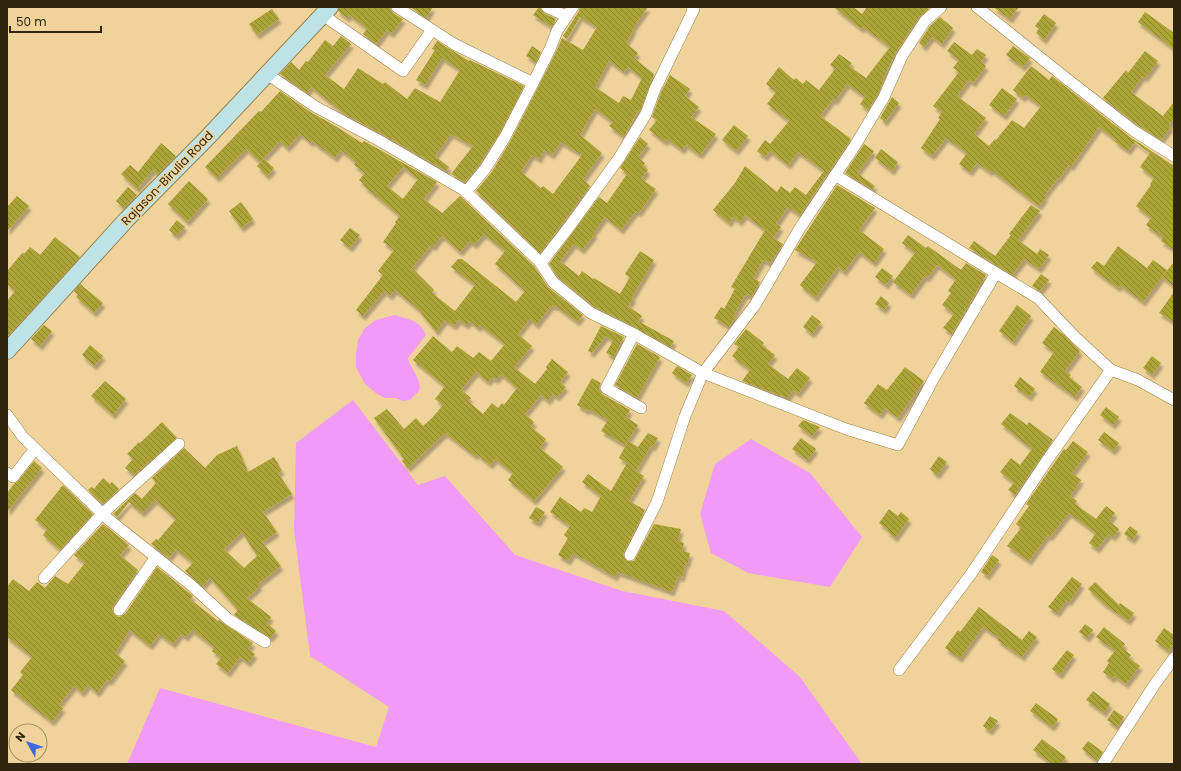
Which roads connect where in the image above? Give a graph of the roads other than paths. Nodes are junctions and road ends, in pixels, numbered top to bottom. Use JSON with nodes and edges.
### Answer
{"nodes":[{"id":1,"x":396,"y":7,"type":"edge"},
{"id":2,"x":547,"y":7,"type":"edge"},
{"id":3,"x":573,"y":7,"type":"edge"},
{"id":4,"x":692,"y":7,"type":"edge"},
{"id":5,"x":941,"y":7,"type":"edge"},
{"id":6,"x":977,"y":7,"type":"edge"},
{"id":7,"x":326,"y":11,"type":"edge"},
{"id":8,"x":566,"y":16,"type":"junction"},
{"id":9,"x":432,"y":30,"type":"junction"},
{"id":10,"x":267,"y":74,"type":"junction"},
{"id":11,"x":533,"y":83,"type":"junction"},
{"id":12,"x":1174,"y":156,"type":"edge"},
{"id":13,"x":835,"y":175,"type":"junction"},
{"id":14,"x":466,"y":192,"type":"junction"},
{"id":15,"x":541,"y":263,"type":"junction"},
{"id":16,"x":996,"y":273,"type":"junction"},
{"id":17,"x":634,"y":334,"type":"junction"},
{"id":18,"x":7,"y":351,"type":"edge"},
{"id":19,"x":1111,"y":370,"type":"junction"},
{"id":20,"x":703,"y":373,"type":"junction"},
{"id":21,"x":1174,"y":400,"type":"edge"},
{"id":22,"x":641,"y":408,"type":"dead end"},
{"id":23,"x":7,"y":415,"type":"edge"},
{"id":24,"x":179,"y":444,"type":"dead end"},
{"id":25,"x":35,"y":449,"type":"junction"},
{"id":26,"x":7,"y":473,"type":"edge"},
{"id":27,"x":102,"y":514,"type":"junction"},
{"id":28,"x":630,"y":555,"type":"dead end"},
{"id":29,"x":156,"y":557,"type":"junction"},
{"id":30,"x":44,"y":578,"type":"dead end"},
{"id":31,"x":118,"y":610,"type":"dead end"},
{"id":32,"x":265,"y":642,"type":"dead end"},
{"id":33,"x":1174,"y":658,"type":"edge"},
{"id":34,"x":899,"y":670,"type":"dead end"},
{"id":35,"x":1103,"y":764,"type":"edge"}],
"edges":[{"from":1,"to":9,"type":"street"},
{"from":2,"to":8,"type":"street"},
{"from":3,"to":8,"type":"street"},
{"from":4,"to":15,"type":"street"},
{"from":5,"to":13,"type":"street"},
{"from":6,"to":12,"type":"street"},
{"from":7,"to":9,"type":"street"},
{"from":7,"to":10,"type":"street","name":"Rajason-Birulia Road"},
{"from":8,"to":11,"type":"street"},
{"from":9,"to":11,"type":"street"},
{"from":10,"to":14,"type":"street"},
{"from":10,"to":18,"type":"street","name":"Rajason-Birulia Road"},
{"from":11,"to":14,"type":"street"},
{"from":13,"to":16,"type":"street"},
{"from":13,"to":20,"type":"street"},
{"from":14,"to":15,"type":"street"},
{"from":15,"to":17,"type":"street"},
{"from":16,"to":19,"type":"street"},
{"from":16,"to":20,"type":"street"},
{"from":17,"to":20,"type":"street"},
{"from":17,"to":22,"type":"street"},
{"from":19,"to":21,"type":"street"},
{"from":19,"to":34,"type":"street"},
{"from":20,"to":28,"type":"street"},
{"from":23,"to":25,"type":"street"},
{"from":24,"to":27,"type":"street"},
{"from":25,"to":26,"type":"street"},
{"from":25,"to":27,"type":"street"},
{"from":27,"to":29,"type":"street"},
{"from":27,"to":30,"type":"street"},
{"from":29,"to":31,"type":"street"},
{"from":29,"to":32,"type":"street"},
{"from":33,"to":35,"type":"street"}]}
